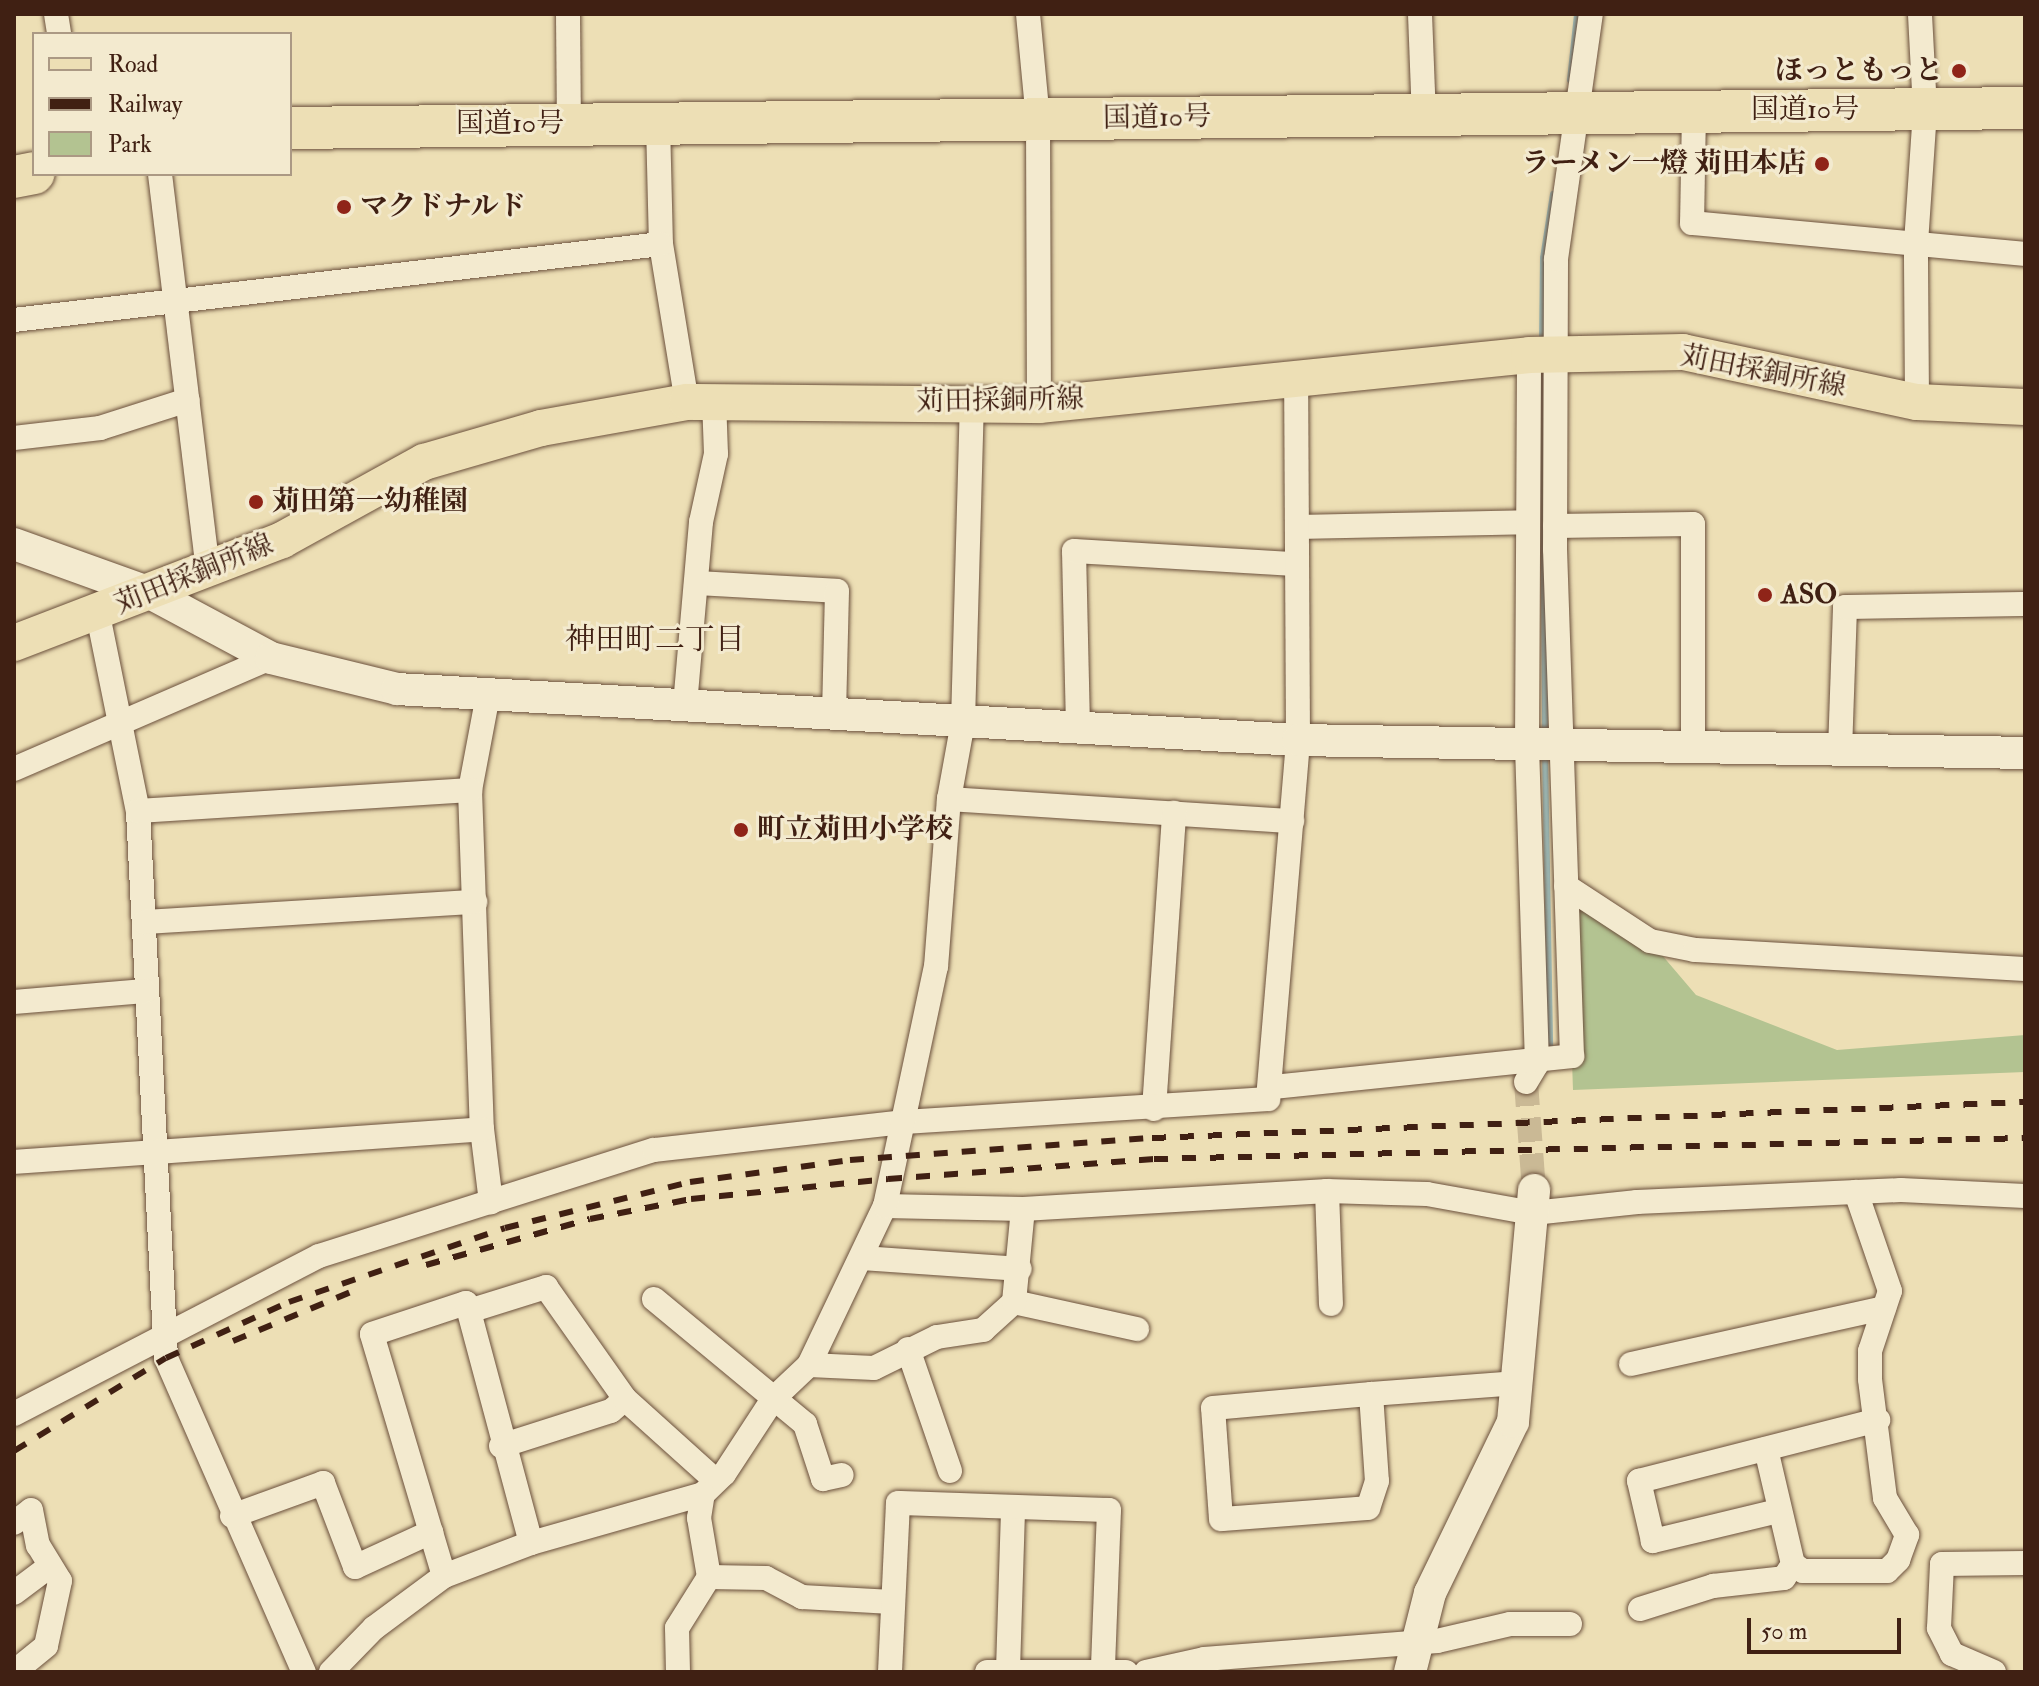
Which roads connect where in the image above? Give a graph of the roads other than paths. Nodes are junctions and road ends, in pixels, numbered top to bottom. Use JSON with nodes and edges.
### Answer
{"nodes":[{"id":1,"x":568,"y":14,"type":"edge"},
{"id":2,"x":1028,"y":14,"type":"edge"},
{"id":3,"x":1420,"y":14,"type":"edge"},
{"id":4,"x":1591,"y":14,"type":"edge"},
{"id":5,"x":1920,"y":14,"type":"edge"},
{"id":6,"x":2025,"y":108,"type":"edge"},
{"id":7,"x":1424,"y":117,"type":"junction"},
{"id":8,"x":1925,"y":119,"type":"junction"},
{"id":9,"x":1580,"y":121,"type":"junction"},
{"id":10,"x":1694,"y":121,"type":"junction"},
{"id":11,"x":569,"y":124,"type":"junction"},
{"id":12,"x":2025,"y":127,"type":"edge"},
{"id":13,"x":292,"y":128,"type":"edge"},
{"id":14,"x":1038,"y":129,"type":"junction"},
{"id":15,"x":658,"y":132,"type":"junction"},
{"id":16,"x":292,"y":145,"type":"edge"},
{"id":17,"x":160,"y":176,"type":"edge"},
{"id":18,"x":1916,"y":243,"type":"junction"},
{"id":19,"x":661,"y":244,"type":"junction"},
{"id":20,"x":2025,"y":254,"type":"edge"},
{"id":21,"x":179,"y":305,"type":"junction"},
{"id":22,"x":14,"y":320,"type":"edge"},
{"id":23,"x":1544,"y":355,"type":"junction"},
{"id":24,"x":1296,"y":382,"type":"junction"},
{"id":25,"x":188,"y":400,"type":"junction"},
{"id":26,"x":700,"y":401,"type":"junction"},
{"id":27,"x":1917,"y":402,"type":"junction"},
{"id":28,"x":972,"y":405,"type":"junction"},
{"id":29,"x":1039,"y":405,"type":"junction"},
{"id":30,"x":2025,"y":407,"type":"edge"},
{"id":31,"x":14,"y":438,"type":"edge"},
{"id":32,"x":1527,"y":522,"type":"junction"},
{"id":33,"x":1555,"y":526,"type":"junction"},
{"id":34,"x":1297,"y":527,"type":"junction"},
{"id":35,"x":14,"y":544,"type":"edge"},
{"id":36,"x":1296,"y":564,"type":"junction"},
{"id":37,"x":208,"y":569,"type":"junction"},
{"id":38,"x":696,"y":583,"type":"junction"},
{"id":39,"x":150,"y":593,"type":"junction"},
{"id":40,"x":2025,"y":604,"type":"edge"},
{"id":41,"x":98,"y":615,"type":"junction"},
{"id":42,"x":14,"y":643,"type":"edge"},
{"id":43,"x":271,"y":658,"type":"junction"},
{"id":44,"x":488,"y":695,"type":"junction"},
{"id":45,"x":685,"y":705,"type":"junction"},
{"id":46,"x":834,"y":714,"type":"junction"},
{"id":47,"x":963,"y":722,"type":"junction"},
{"id":48,"x":1078,"y":727,"type":"junction"},
{"id":49,"x":117,"y":729,"type":"junction"},
{"id":50,"x":1298,"y":740,"type":"junction"},
{"id":51,"x":1527,"y":746,"type":"junction"},
{"id":52,"x":1564,"y":747,"type":"junction"},
{"id":53,"x":1693,"y":748,"type":"junction"},
{"id":54,"x":1840,"y":751,"type":"junction"},
{"id":55,"x":2025,"y":753,"type":"edge"},
{"id":56,"x":14,"y":769,"type":"edge"},
{"id":57,"x":470,"y":790,"type":"junction"},
{"id":58,"x":949,"y":799,"type":"junction"},
{"id":59,"x":138,"y":811,"type":"junction"},
{"id":60,"x":1174,"y":813,"type":"junction"},
{"id":61,"x":1292,"y":821,"type":"junction"},
{"id":62,"x":1566,"y":886,"type":"junction"},
{"id":63,"x":475,"y":902,"type":"junction"},
{"id":64,"x":145,"y":922,"type":"junction"},
{"id":65,"x":2025,"y":969,"type":"edge"},
{"id":66,"x":145,"y":991,"type":"junction"},
{"id":67,"x":14,"y":1002,"type":"edge"},
{"id":68,"x":1531,"y":1073,"type":"junction"},
{"id":69,"x":1273,"y":1087,"type":"junction"},
{"id":70,"x":1154,"y":1109,"type":"junction"},
{"id":71,"x":904,"y":1122,"type":"junction"},
{"id":72,"x":482,"y":1129,"type":"junction"},
{"id":73,"x":153,"y":1155,"type":"junction"},
{"id":74,"x":14,"y":1162,"type":"edge"},
{"id":75,"x":1327,"y":1191,"type":"junction"},
{"id":76,"x":1856,"y":1192,"type":"junction"},
{"id":77,"x":2025,"y":1196,"type":"edge"},
{"id":78,"x":1533,"y":1201,"type":"junction"},
{"id":79,"x":491,"y":1202,"type":"junction"},
{"id":80,"x":885,"y":1206,"type":"junction"},
{"id":81,"x":1023,"y":1209,"type":"junction"},
{"id":82,"x":863,"y":1258,"type":"junction"},
{"id":83,"x":1020,"y":1269,"type":"junction"},
{"id":84,"x":654,"y":1299,"type":"dead end"},
{"id":85,"x":1014,"y":1302,"type":"junction"},
{"id":86,"x":1331,"y":1304,"type":"dead end"},
{"id":87,"x":1884,"y":1308,"type":"junction"},
{"id":88,"x":469,"y":1311,"type":"junction"},
{"id":89,"x":1137,"y":1329,"type":"dead end"},
{"id":90,"x":162,"y":1333,"type":"junction"},
{"id":91,"x":908,"y":1349,"type":"junction"},
{"id":92,"x":1631,"y":1364,"type":"dead end"},
{"id":93,"x":809,"y":1365,"type":"junction"},
{"id":94,"x":1518,"y":1383,"type":"junction"},
{"id":95,"x":1371,"y":1394,"type":"junction"},
{"id":96,"x":625,"y":1399,"type":"junction"},
{"id":97,"x":773,"y":1399,"type":"junction"},
{"id":98,"x":14,"y":1414,"type":"edge"},
{"id":99,"x":1878,"y":1420,"type":"junction"},
{"id":100,"x":501,"y":1446,"type":"junction"},
{"id":101,"x":1766,"y":1449,"type":"junction"},
{"id":102,"x":950,"y":1471,"type":"dead end"},
{"id":103,"x":842,"y":1475,"type":"dead end"},
{"id":104,"x":710,"y":1487,"type":"junction"},
{"id":105,"x":1013,"y":1509,"type":"junction"},
{"id":106,"x":1778,"y":1511,"type":"junction"},
{"id":107,"x":232,"y":1516,"type":"junction"},
{"id":108,"x":14,"y":1523,"type":"edge"},
{"id":109,"x":431,"y":1532,"type":"junction"},
{"id":110,"x":531,"y":1543,"type":"junction"},
{"id":111,"x":2025,"y":1563,"type":"edge"},
{"id":112,"x":1793,"y":1564,"type":"junction"},
{"id":113,"x":50,"y":1566,"type":"junction"},
{"id":114,"x":444,"y":1576,"type":"junction"},
{"id":115,"x":709,"y":1577,"type":"junction"},
{"id":116,"x":14,"y":1593,"type":"edge"},
{"id":117,"x":892,"y":1602,"type":"junction"},
{"id":118,"x":1640,"y":1609,"type":"dead end"},
{"id":119,"x":1570,"y":1624,"type":"dead end"},
{"id":120,"x":1413,"y":1657,"type":"edge"},
{"id":121,"x":1115,"y":1670,"type":"edge"},
{"id":122,"x":998,"y":1671,"type":"edge"},
{"id":123,"x":14,"y":1672,"type":"edge"},
{"id":124,"x":304,"y":1672,"type":"edge"},
{"id":125,"x":331,"y":1672,"type":"edge"},
{"id":126,"x":678,"y":1672,"type":"edge"},
{"id":127,"x":890,"y":1672,"type":"edge"},
{"id":128,"x":1146,"y":1672,"type":"edge"},
{"id":129,"x":1994,"y":1672,"type":"edge"}],
"edges":[{"from":1,"to":11,"type":"street"},
{"from":2,"to":14,"type":"street"},
{"from":3,"to":7,"type":"street"},
{"from":4,"to":9,"type":"street"},
{"from":5,"to":8,"type":"street"},
{"from":6,"to":8,"type":"highway","name":"国道10号"},
{"from":7,"to":9,"type":"highway","name":"国道10号"},
{"from":7,"to":14,"type":"highway","name":"国道10号"},
{"from":8,"to":10,"type":"highway","name":"国道10号"},
{"from":8,"to":12,"type":"highway","name":"国道10号"},
{"from":8,"to":18,"type":"street"},
{"from":9,"to":10,"type":"highway","name":"国道10号"},
{"from":9,"to":14,"type":"highway","name":"国道10号"},
{"from":9,"to":23,"type":"street"},
{"from":10,"to":18,"type":"street"},
{"from":11,"to":13,"type":"highway","name":"国道10号"},
{"from":11,"to":15,"type":"highway","name":"国道10号"},
{"from":14,"to":15,"type":"highway","name":"国道10号"},
{"from":14,"to":29,"type":"street"},
{"from":15,"to":16,"type":"highway","name":"国道10号"},
{"from":15,"to":19,"type":"street"},
{"from":17,"to":21,"type":"street"},
{"from":18,"to":20,"type":"street"},
{"from":18,"to":27,"type":"street"},
{"from":19,"to":21,"type":"street"},
{"from":19,"to":26,"type":"street"},
{"from":21,"to":22,"type":"street"},
{"from":21,"to":25,"type":"street"},
{"from":23,"to":24,"type":"main road","name":"苅田採銅所線"},
{"from":23,"to":27,"type":"main road","name":"苅田採銅所線"},
{"from":23,"to":32,"type":"street"},
{"from":23,"to":33,"type":"street"},
{"from":24,"to":29,"type":"main road","name":"苅田採銅所線"},
{"from":24,"to":34,"type":"street"},
{"from":25,"to":31,"type":"street"},
{"from":25,"to":37,"type":"street"},
{"from":26,"to":28,"type":"main road","name":"苅田採銅所線"},
{"from":26,"to":37,"type":"main road","name":"苅田採銅所線"},
{"from":26,"to":38,"type":"street"},
{"from":27,"to":30,"type":"main road","name":"苅田採銅所線"},
{"from":28,"to":29,"type":"main road","name":"苅田採銅所線"},
{"from":28,"to":47,"type":"street"},
{"from":32,"to":34,"type":"street"},
{"from":32,"to":51,"type":"street"},
{"from":33,"to":52,"type":"street"},
{"from":33,"to":53,"type":"street"},
{"from":34,"to":36,"type":"street"},
{"from":35,"to":39,"type":"street"},
{"from":36,"to":48,"type":"street"},
{"from":36,"to":50,"type":"street"},
{"from":37,"to":39,"type":"main road","name":"苅田採銅所線"},
{"from":38,"to":45,"type":"street"},
{"from":38,"to":46,"type":"street"},
{"from":39,"to":41,"type":"main road","name":"苅田採銅所線"},
{"from":39,"to":43,"type":"street"},
{"from":40,"to":54,"type":"street"},
{"from":41,"to":42,"type":"main road","name":"苅田採銅所線"},
{"from":41,"to":49,"type":"street"},
{"from":43,"to":44,"type":"street"},
{"from":43,"to":49,"type":"street"},
{"from":44,"to":45,"type":"street"},
{"from":44,"to":57,"type":"street"},
{"from":45,"to":46,"type":"street"},
{"from":46,"to":47,"type":"street"},
{"from":47,"to":48,"type":"street"},
{"from":47,"to":58,"type":"street"},
{"from":48,"to":50,"type":"street"},
{"from":49,"to":56,"type":"street"},
{"from":49,"to":59,"type":"street"},
{"from":50,"to":51,"type":"street"},
{"from":50,"to":61,"type":"street"},
{"from":51,"to":52,"type":"street"},
{"from":51,"to":68,"type":"street"},
{"from":52,"to":53,"type":"street"},
{"from":52,"to":62,"type":"street"},
{"from":53,"to":54,"type":"street"},
{"from":54,"to":55,"type":"street"},
{"from":57,"to":59,"type":"street"},
{"from":57,"to":63,"type":"street"},
{"from":58,"to":60,"type":"street"},
{"from":58,"to":71,"type":"street"},
{"from":59,"to":64,"type":"street"},
{"from":60,"to":61,"type":"street"},
{"from":60,"to":70,"type":"street"},
{"from":61,"to":69,"type":"street"},
{"from":62,"to":65,"type":"street"},
{"from":62,"to":68,"type":"street"},
{"from":63,"to":64,"type":"street"},
{"from":63,"to":72,"type":"street"},
{"from":64,"to":66,"type":"street"},
{"from":66,"to":67,"type":"street"},
{"from":66,"to":73,"type":"street"},
{"from":68,"to":69,"type":"street"},
{"from":69,"to":70,"type":"street"},
{"from":70,"to":71,"type":"street"},
{"from":71,"to":79,"type":"street"},
{"from":71,"to":80,"type":"street"},
{"from":72,"to":73,"type":"street"},
{"from":72,"to":79,"type":"street"},
{"from":73,"to":74,"type":"street"},
{"from":73,"to":90,"type":"street"},
{"from":75,"to":78,"type":"street"},
{"from":75,"to":81,"type":"street"},
{"from":75,"to":86,"type":"street"},
{"from":76,"to":77,"type":"street"},
{"from":76,"to":78,"type":"street"},
{"from":76,"to":87,"type":"street"},
{"from":78,"to":94,"type":"street"},
{"from":79,"to":90,"type":"street"},
{"from":80,"to":81,"type":"street"},
{"from":80,"to":82,"type":"street"},
{"from":81,"to":83,"type":"street"},
{"from":82,"to":83,"type":"street"},
{"from":82,"to":93,"type":"street"},
{"from":83,"to":85,"type":"street"},
{"from":84,"to":97,"type":"street"},
{"from":85,"to":89,"type":"street"},
{"from":85,"to":91,"type":"street"},
{"from":87,"to":92,"type":"street"},
{"from":87,"to":99,"type":"street"},
{"from":88,"to":96,"type":"street"},
{"from":88,"to":100,"type":"street"},
{"from":88,"to":109,"type":"street"},
{"from":90,"to":98,"type":"street"},
{"from":90,"to":107,"type":"street"},
{"from":91,"to":93,"type":"street"},
{"from":91,"to":102,"type":"street"},
{"from":93,"to":97,"type":"street"},
{"from":94,"to":95,"type":"street"},
{"from":94,"to":120,"type":"street"},
{"from":95,"to":95,"type":"street"},
{"from":96,"to":100,"type":"street"},
{"from":96,"to":104,"type":"street"},
{"from":97,"to":103,"type":"street"},
{"from":97,"to":104,"type":"street"},
{"from":99,"to":101,"type":"street"},
{"from":99,"to":112,"type":"street"},
{"from":100,"to":110,"type":"street"},
{"from":101,"to":106,"type":"street"},
{"from":101,"to":106,"type":"street"},
{"from":104,"to":110,"type":"street"},
{"from":104,"to":115,"type":"street"},
{"from":105,"to":117,"type":"street"},
{"from":105,"to":121,"type":"street"},
{"from":105,"to":122,"type":"street"},
{"from":106,"to":112,"type":"street"},
{"from":107,"to":109,"type":"street"},
{"from":107,"to":124,"type":"street"},
{"from":108,"to":113,"type":"street"},
{"from":109,"to":114,"type":"street"},
{"from":110,"to":114,"type":"street"},
{"from":111,"to":129,"type":"street"},
{"from":112,"to":118,"type":"street"},
{"from":113,"to":116,"type":"street"},
{"from":113,"to":123,"type":"street"},
{"from":114,"to":125,"type":"street"},
{"from":115,"to":117,"type":"street"},
{"from":115,"to":126,"type":"street"},
{"from":117,"to":127,"type":"street"},
{"from":119,"to":120,"type":"street"},
{"from":120,"to":128,"type":"street"},
{"from":121,"to":122,"type":"street"}]}
